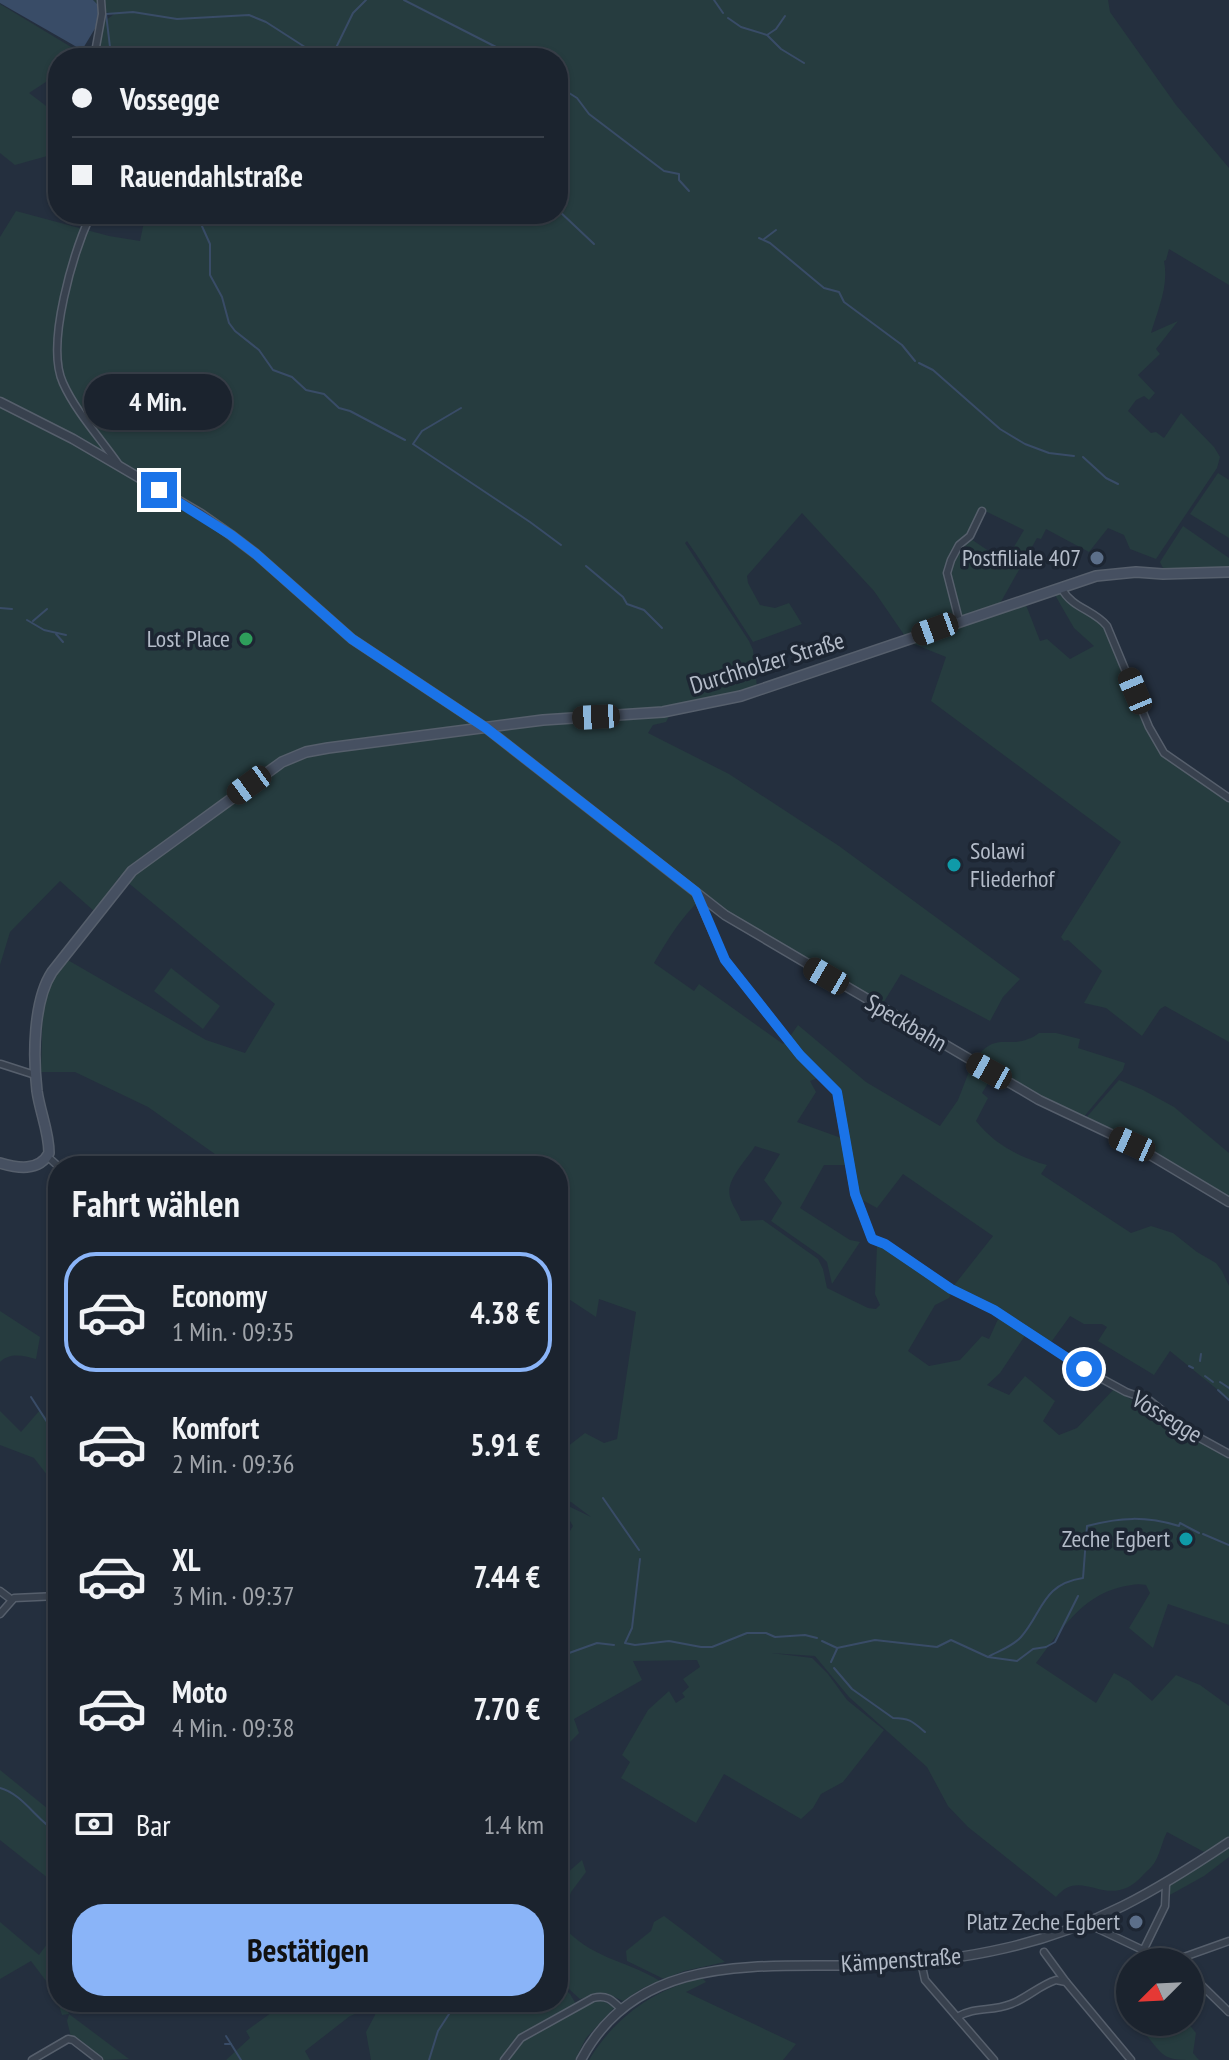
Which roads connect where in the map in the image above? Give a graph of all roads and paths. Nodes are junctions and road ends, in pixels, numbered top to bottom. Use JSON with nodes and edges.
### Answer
{"nodes":[{"id":1,"x":102,"y":2,"type":"edge"},
{"id":2,"x":95,"y":48,"type":"edge"},
{"id":3,"x":88,"y":224,"type":"edge"},
{"id":4,"x":0,"y":402,"type":"edge"},
{"id":5,"x":121,"y":468,"type":"junction"},
{"id":6,"x":982,"y":511,"type":"dead end"},
{"id":7,"x":1229,"y":572,"type":"edge"},
{"id":8,"x":1062,"y":589,"type":"junction"},
{"id":9,"x":959,"y":620,"type":"junction"},
{"id":10,"x":486,"y":728,"type":"junction"},
{"id":11,"x":1229,"y":798,"type":"edge"},
{"id":12,"x":696,"y":892,"type":"junction"},
{"id":13,"x":1,"y":1064,"type":"edge"},
{"id":14,"x":36,"y":1075,"type":"junction"},
{"id":15,"x":48,"y":1157,"type":"joint"},
{"id":16,"x":0,"y":1163,"type":"edge"},
{"id":17,"x":1229,"y":1202,"type":"edge"},
{"id":18,"x":1229,"y":1454,"type":"edge"},
{"id":19,"x":0,"y":1591,"type":"edge"},
{"id":20,"x":48,"y":1597,"type":"edge"},
{"id":21,"x":12,"y":1600,"type":"junction"},
{"id":22,"x":0,"y":1614,"type":"edge"},
{"id":23,"x":1229,"y":1842,"type":"edge"},
{"id":24,"x":1166,"y":1884,"type":"junction"},
{"id":25,"x":1086,"y":1923,"type":"junction"},
{"id":26,"x":1229,"y":1941,"type":"edge"},
{"id":27,"x":1137,"y":1948,"type":"edge"},
{"id":28,"x":1144,"y":1948,"type":"edge"},
{"id":29,"x":1204,"y":1950,"type":"edge"},
{"id":30,"x":1044,"y":1952,"type":"dead end"},
{"id":31,"x":921,"y":1962,"type":"junction"},
{"id":32,"x":1066,"y":1982,"type":"junction"},
{"id":33,"x":1204,"y":1988,"type":"edge"},
{"id":34,"x":622,"y":2010,"type":"junction"},
{"id":35,"x":568,"y":2012,"type":"edge"},
{"id":36,"x":568,"y":2012,"type":"edge"},
{"id":37,"x":1229,"y":2012,"type":"edge"},
{"id":38,"x":957,"y":2017,"type":"junction"},
{"id":39,"x":32,"y":2060,"type":"edge"},
{"id":40,"x":99,"y":2060,"type":"edge"},
{"id":41,"x":504,"y":2060,"type":"edge"},
{"id":42,"x":581,"y":2060,"type":"edge"},
{"id":43,"x":994,"y":2060,"type":"edge"},
{"id":44,"x":1131,"y":2060,"type":"edge"}],
"edges":[{"from":1,"to":2,"type":"street"},
{"from":3,"to":5,"type":"street"},
{"from":4,"to":5,"type":"street","name":"Speckbahn"},
{"from":5,"to":10,"type":"street","name":"Speckbahn"},
{"from":6,"to":9,"type":"street"},
{"from":7,"to":8,"type":"main road","name":"Durchholzer Straße"},
{"from":8,"to":9,"type":"main road","name":"Durchholzer Straße"},
{"from":8,"to":11,"type":"street"},
{"from":9,"to":10,"type":"main road","name":"Durchholzer Straße"},
{"from":10,"to":12,"type":"street","name":"Speckbahn"},
{"from":10,"to":14,"type":"main road","name":"Durchholzer Straße"},
{"from":12,"to":17,"type":"street","name":"Speckbahn"},
{"from":12,"to":18,"type":"street","name":"Vossegge"},
{"from":13,"to":14,"type":"street"},
{"from":14,"to":15,"type":"main road","name":"Durchholzer Straße"},
{"from":15,"to":16,"type":"main road"},
{"from":19,"to":21,"type":"street"},
{"from":20,"to":21,"type":"street"},
{"from":21,"to":22,"type":"street"},
{"from":23,"to":24,"type":"street","name":"Kämpenstraße"},
{"from":24,"to":25,"type":"street","name":"Kämpenstraße"},
{"from":24,"to":28,"type":"street"},
{"from":25,"to":27,"type":"street"},
{"from":25,"to":31,"type":"street","name":"Kämpenstraße"},
{"from":26,"to":29,"type":"street"},
{"from":30,"to":32,"type":"street"},
{"from":31,"to":34,"type":"street","name":"Kämpenstraße"},
{"from":31,"to":38,"type":"street"},
{"from":32,"to":38,"type":"street"},
{"from":32,"to":44,"type":"street"},
{"from":33,"to":37,"type":"street"},
{"from":34,"to":35,"type":"street"},
{"from":34,"to":42,"type":"street","name":"Kämpenstraße"},
{"from":36,"to":41,"type":"street"},
{"from":38,"to":43,"type":"street"},
{"from":39,"to":40,"type":"street"}]}
